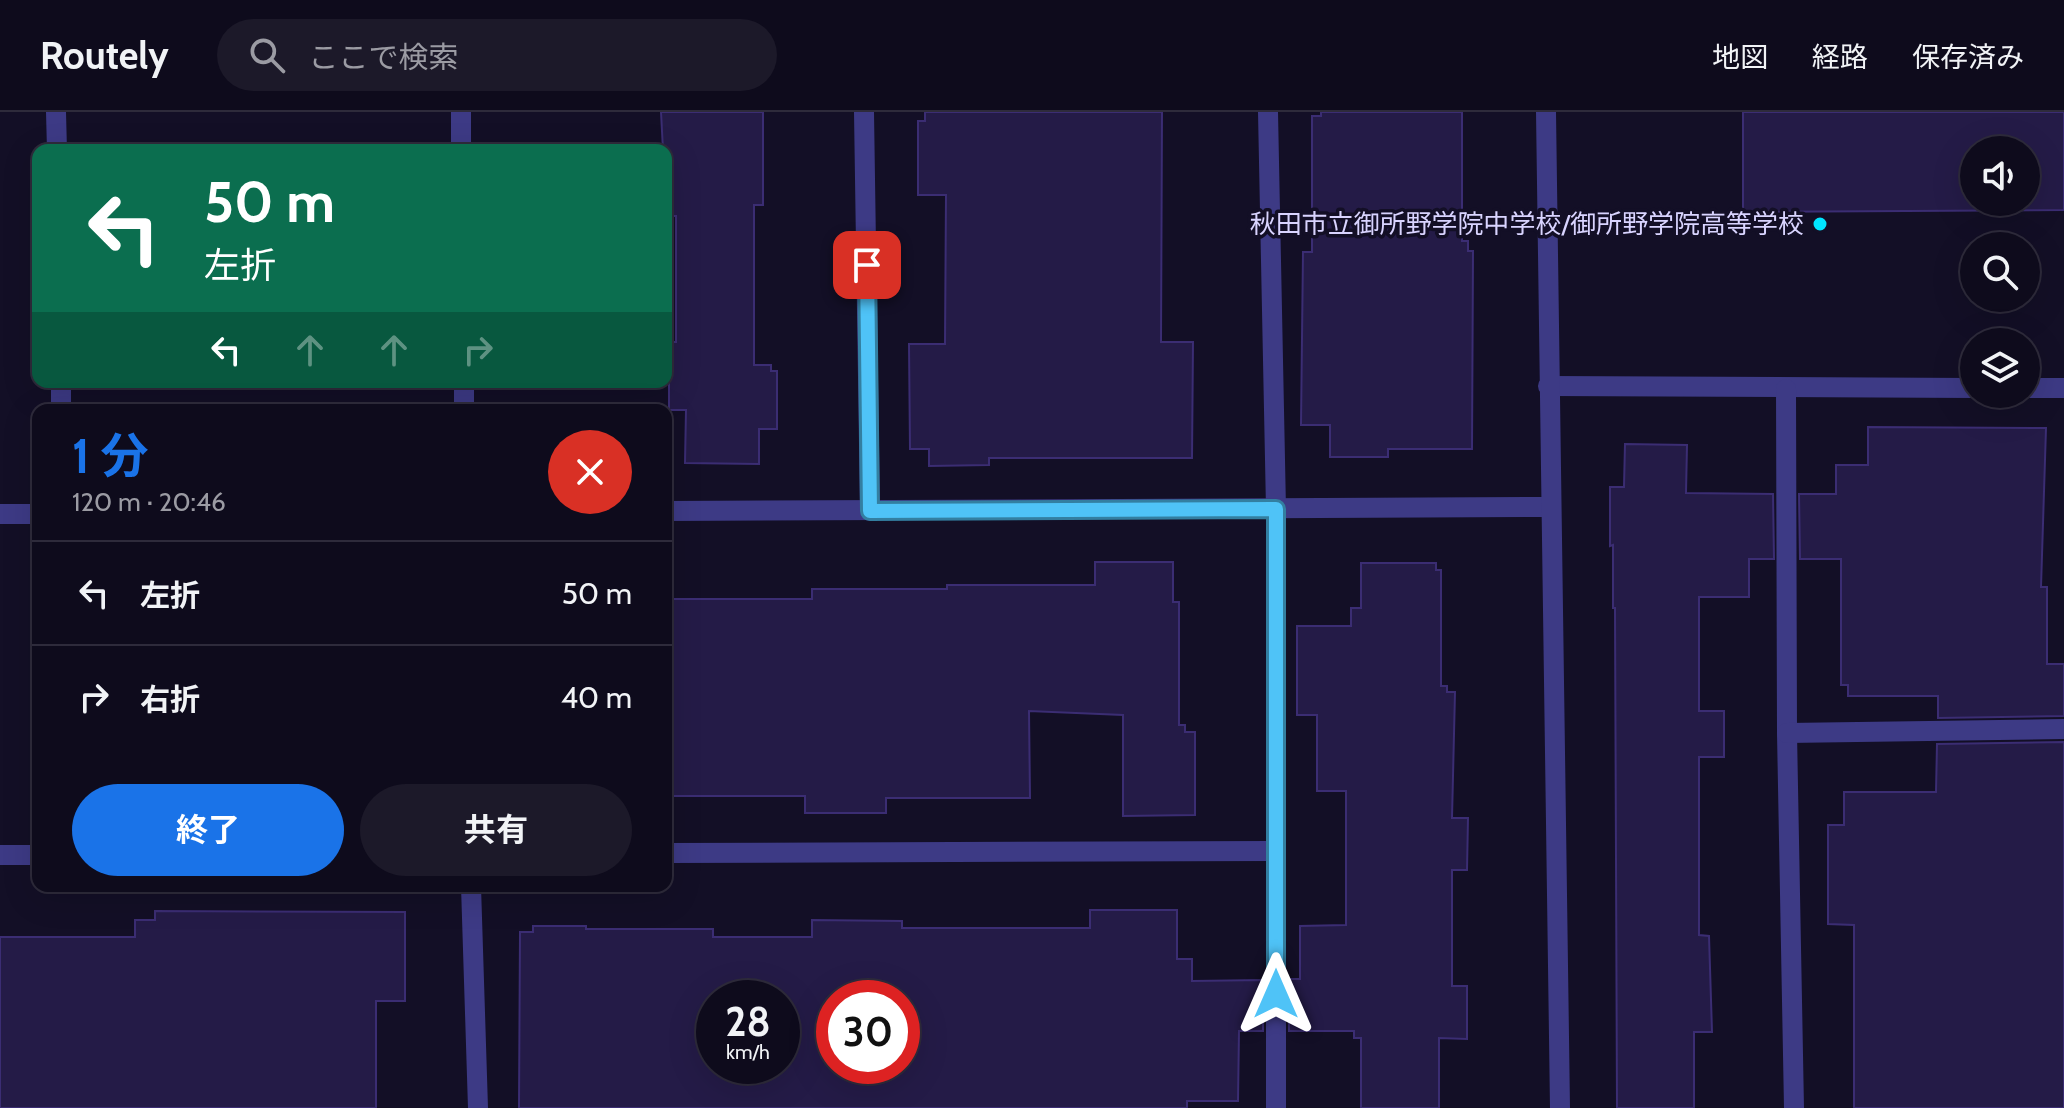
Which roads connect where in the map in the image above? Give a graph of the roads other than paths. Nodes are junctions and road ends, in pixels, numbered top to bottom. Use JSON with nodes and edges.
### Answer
{"nodes":[{"id":1,"x":56,"y":112,"type":"edge"},
{"id":2,"x":461,"y":112,"type":"edge"},
{"id":3,"x":864,"y":112,"type":"edge"},
{"id":4,"x":1268,"y":112,"type":"edge"},
{"id":5,"x":1546,"y":112,"type":"edge"},
{"id":6,"x":57,"y":144,"type":"edge"},
{"id":7,"x":461,"y":144,"type":"edge"},
{"id":8,"x":1548,"y":386,"type":"junction"},
{"id":9,"x":1960,"y":388,"type":"edge"},
{"id":10,"x":2040,"y":388,"type":"edge"},
{"id":11,"x":2064,"y":388,"type":"edge"},
{"id":12,"x":1786,"y":389,"type":"junction"},
{"id":13,"x":1550,"y":507,"type":"junction"},
{"id":14,"x":1276,"y":509,"type":"junction"},
{"id":15,"x":672,"y":511,"type":"edge"},
{"id":16,"x":870,"y":511,"type":"junction"},
{"id":17,"x":0,"y":514,"type":"edge"},
{"id":18,"x":32,"y":514,"type":"edge"},
{"id":19,"x":2064,"y":729,"type":"edge"},
{"id":20,"x":1787,"y":733,"type":"junction"},
{"id":21,"x":1276,"y":851,"type":"junction"},
{"id":22,"x":672,"y":853,"type":"edge"},
{"id":23,"x":0,"y":855,"type":"edge"},
{"id":24,"x":32,"y":855,"type":"edge"},
{"id":25,"x":471,"y":892,"type":"edge"},
{"id":26,"x":478,"y":1108,"type":"edge"},
{"id":27,"x":1276,"y":1108,"type":"edge"},
{"id":28,"x":1560,"y":1108,"type":"edge"},
{"id":29,"x":1794,"y":1108,"type":"edge"}],
"edges":[{"from":1,"to":6,"type":"street"},
{"from":2,"to":7,"type":"street"},
{"from":3,"to":16,"type":"street"},
{"from":4,"to":14,"type":"street"},
{"from":5,"to":8,"type":"street"},
{"from":8,"to":12,"type":"street"},
{"from":8,"to":13,"type":"street"},
{"from":9,"to":12,"type":"street"},
{"from":10,"to":11,"type":"street"},
{"from":12,"to":20,"type":"street"},
{"from":13,"to":14,"type":"street"},
{"from":13,"to":28,"type":"street"},
{"from":14,"to":16,"type":"street"},
{"from":14,"to":21,"type":"street"},
{"from":15,"to":16,"type":"street"},
{"from":17,"to":18,"type":"street"},
{"from":19,"to":20,"type":"street"},
{"from":20,"to":29,"type":"street"},
{"from":21,"to":22,"type":"street"},
{"from":21,"to":27,"type":"street"},
{"from":23,"to":24,"type":"street"},
{"from":25,"to":26,"type":"street"}]}
